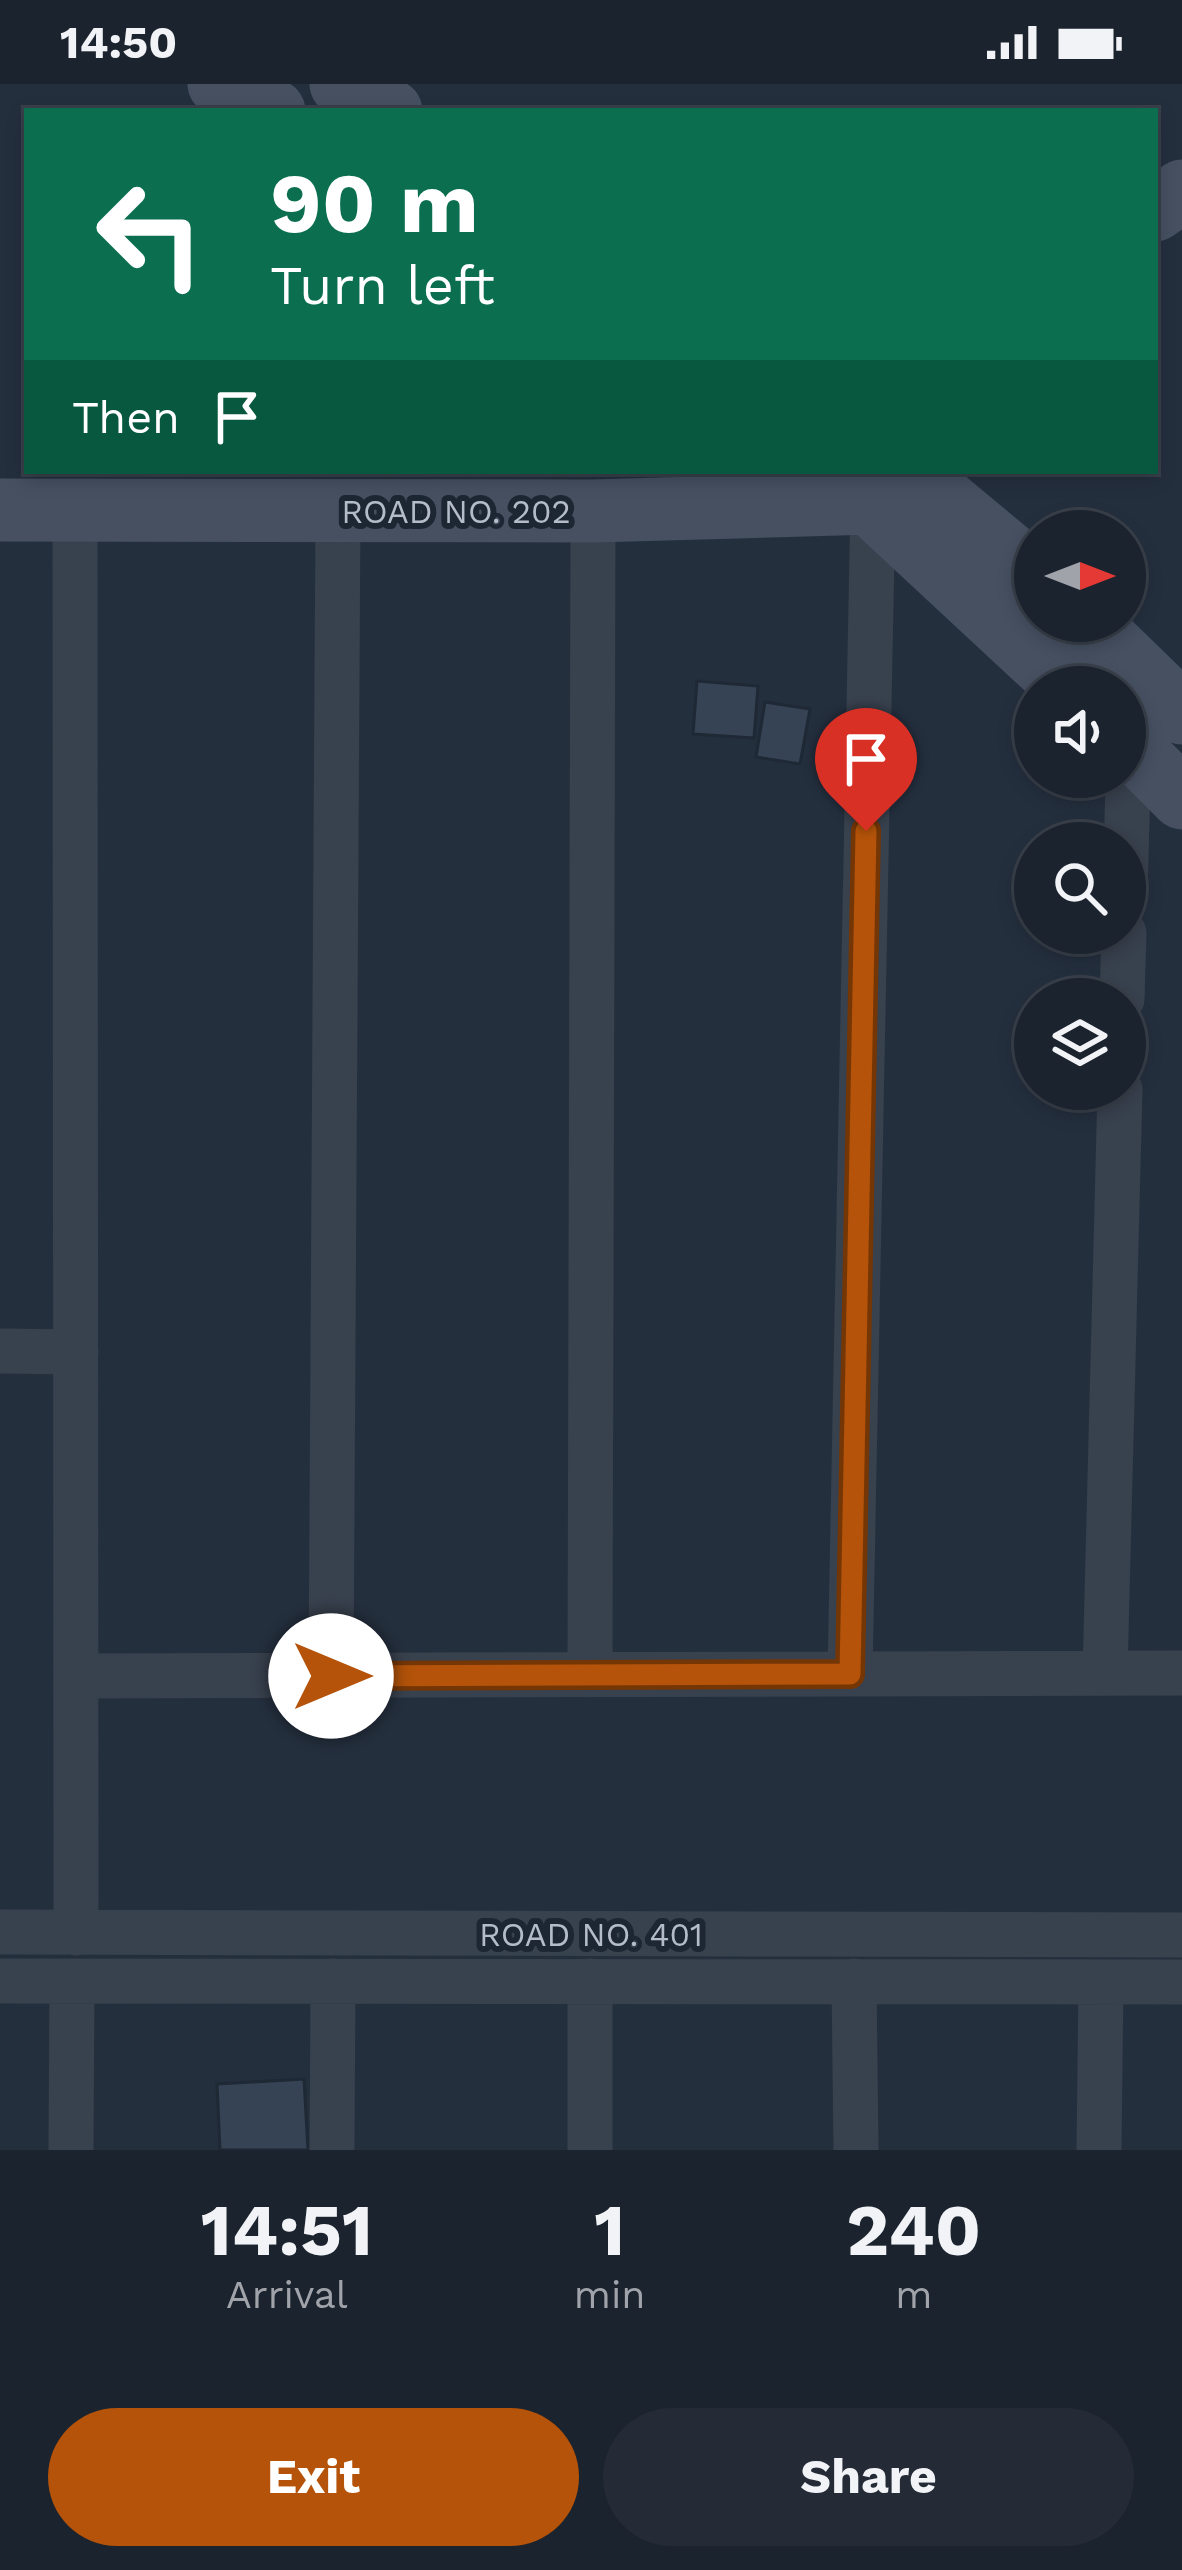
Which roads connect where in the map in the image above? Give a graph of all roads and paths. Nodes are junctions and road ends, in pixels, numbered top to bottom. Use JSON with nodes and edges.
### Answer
{"nodes":[{"id":1,"x":219,"y":84,"type":"edge"},
{"id":2,"x":341,"y":84,"type":"edge"},
{"id":3,"x":268,"y":108,"type":"edge"},
{"id":4,"x":385,"y":108,"type":"edge"},
{"id":5,"x":556,"y":474,"type":"edge"},
{"id":6,"x":867,"y":477,"type":"edge"},
{"id":7,"x":0,"y":510,"type":"edge"},
{"id":8,"x":75,"y":511,"type":"junction"},
{"id":9,"x":338,"y":511,"type":"junction"},
{"id":10,"x":593,"y":511,"type":"junction"},
{"id":11,"x":1014,"y":563,"type":"edge"},
{"id":12,"x":1109,"y":642,"type":"edge"},
{"id":13,"x":1047,"y":666,"type":"edge"},
{"id":14,"x":1182,"y":713,"type":"edge"},
{"id":15,"x":1146,"y":762,"type":"edge"},
{"id":16,"x":1182,"y":798,"type":"edge"},
{"id":17,"x":1119,"y":1110,"type":"edge"},
{"id":18,"x":0,"y":1351,"type":"edge"},
{"id":19,"x":76,"y":1352,"type":"junction"},
{"id":20,"x":1182,"y":1672,"type":"edge"},
{"id":21,"x":1105,"y":1673,"type":"junction"},
{"id":22,"x":850,"y":1674,"type":"junction"},
{"id":23,"x":590,"y":1675,"type":"junction"},
{"id":24,"x":76,"y":1676,"type":"junction"},
{"id":25,"x":331,"y":1676,"type":"junction"},
{"id":26,"x":0,"y":1932,"type":"edge"},
{"id":27,"x":76,"y":1933,"type":"junction"},
{"id":28,"x":1182,"y":1935,"type":"edge"},
{"id":29,"x":0,"y":1981,"type":"edge"},
{"id":30,"x":72,"y":1981,"type":"junction"},
{"id":31,"x":333,"y":1981,"type":"junction"},
{"id":32,"x":590,"y":1981,"type":"junction"},
{"id":33,"x":854,"y":1981,"type":"junction"},
{"id":34,"x":1101,"y":1982,"type":"junction"},
{"id":35,"x":1182,"y":1982,"type":"edge"},
{"id":36,"x":71,"y":2150,"type":"edge"},
{"id":37,"x":332,"y":2150,"type":"edge"},
{"id":38,"x":590,"y":2150,"type":"edge"},
{"id":39,"x":856,"y":2150,"type":"edge"},
{"id":40,"x":1099,"y":2150,"type":"edge"}],
"edges":[{"from":1,"to":3,"type":"street"},
{"from":2,"to":4,"type":"street"},
{"from":5,"to":6,"type":"street","name":"ROAD NO. 202"},
{"from":6,"to":10,"type":"street","name":"ROAD NO. 202"},
{"from":6,"to":11,"type":"street"},
{"from":6,"to":13,"type":"street"},
{"from":6,"to":22,"type":"street"},
{"from":7,"to":8,"type":"street","name":"ROAD NO. 202"},
{"from":8,"to":9,"type":"street","name":"ROAD NO. 202"},
{"from":8,"to":19,"type":"street"},
{"from":9,"to":10,"type":"street","name":"ROAD NO. 202"},
{"from":9,"to":25,"type":"street"},
{"from":10,"to":23,"type":"street"},
{"from":12,"to":14,"type":"street"},
{"from":15,"to":16,"type":"street"},
{"from":17,"to":21,"type":"street"},
{"from":18,"to":19,"type":"street"},
{"from":19,"to":24,"type":"street"},
{"from":20,"to":21,"type":"street"},
{"from":21,"to":22,"type":"street"},
{"from":22,"to":23,"type":"street"},
{"from":23,"to":25,"type":"street"},
{"from":24,"to":25,"type":"street"},
{"from":24,"to":27,"type":"street"},
{"from":26,"to":27,"type":"street","name":"ROAD NO. 401"},
{"from":27,"to":28,"type":"street","name":"ROAD NO. 401"},
{"from":29,"to":30,"type":"street","name":"ROAD NO. 401"},
{"from":30,"to":31,"type":"street","name":"ROAD NO. 401"},
{"from":30,"to":36,"type":"street"},
{"from":31,"to":32,"type":"street","name":"ROAD NO. 401"},
{"from":31,"to":37,"type":"street"},
{"from":32,"to":33,"type":"street","name":"ROAD NO. 401"},
{"from":32,"to":38,"type":"street"},
{"from":33,"to":34,"type":"street","name":"ROAD NO. 401"},
{"from":33,"to":39,"type":"street"},
{"from":34,"to":35,"type":"street","name":"ROAD NO. 401"},
{"from":34,"to":40,"type":"street"}]}
